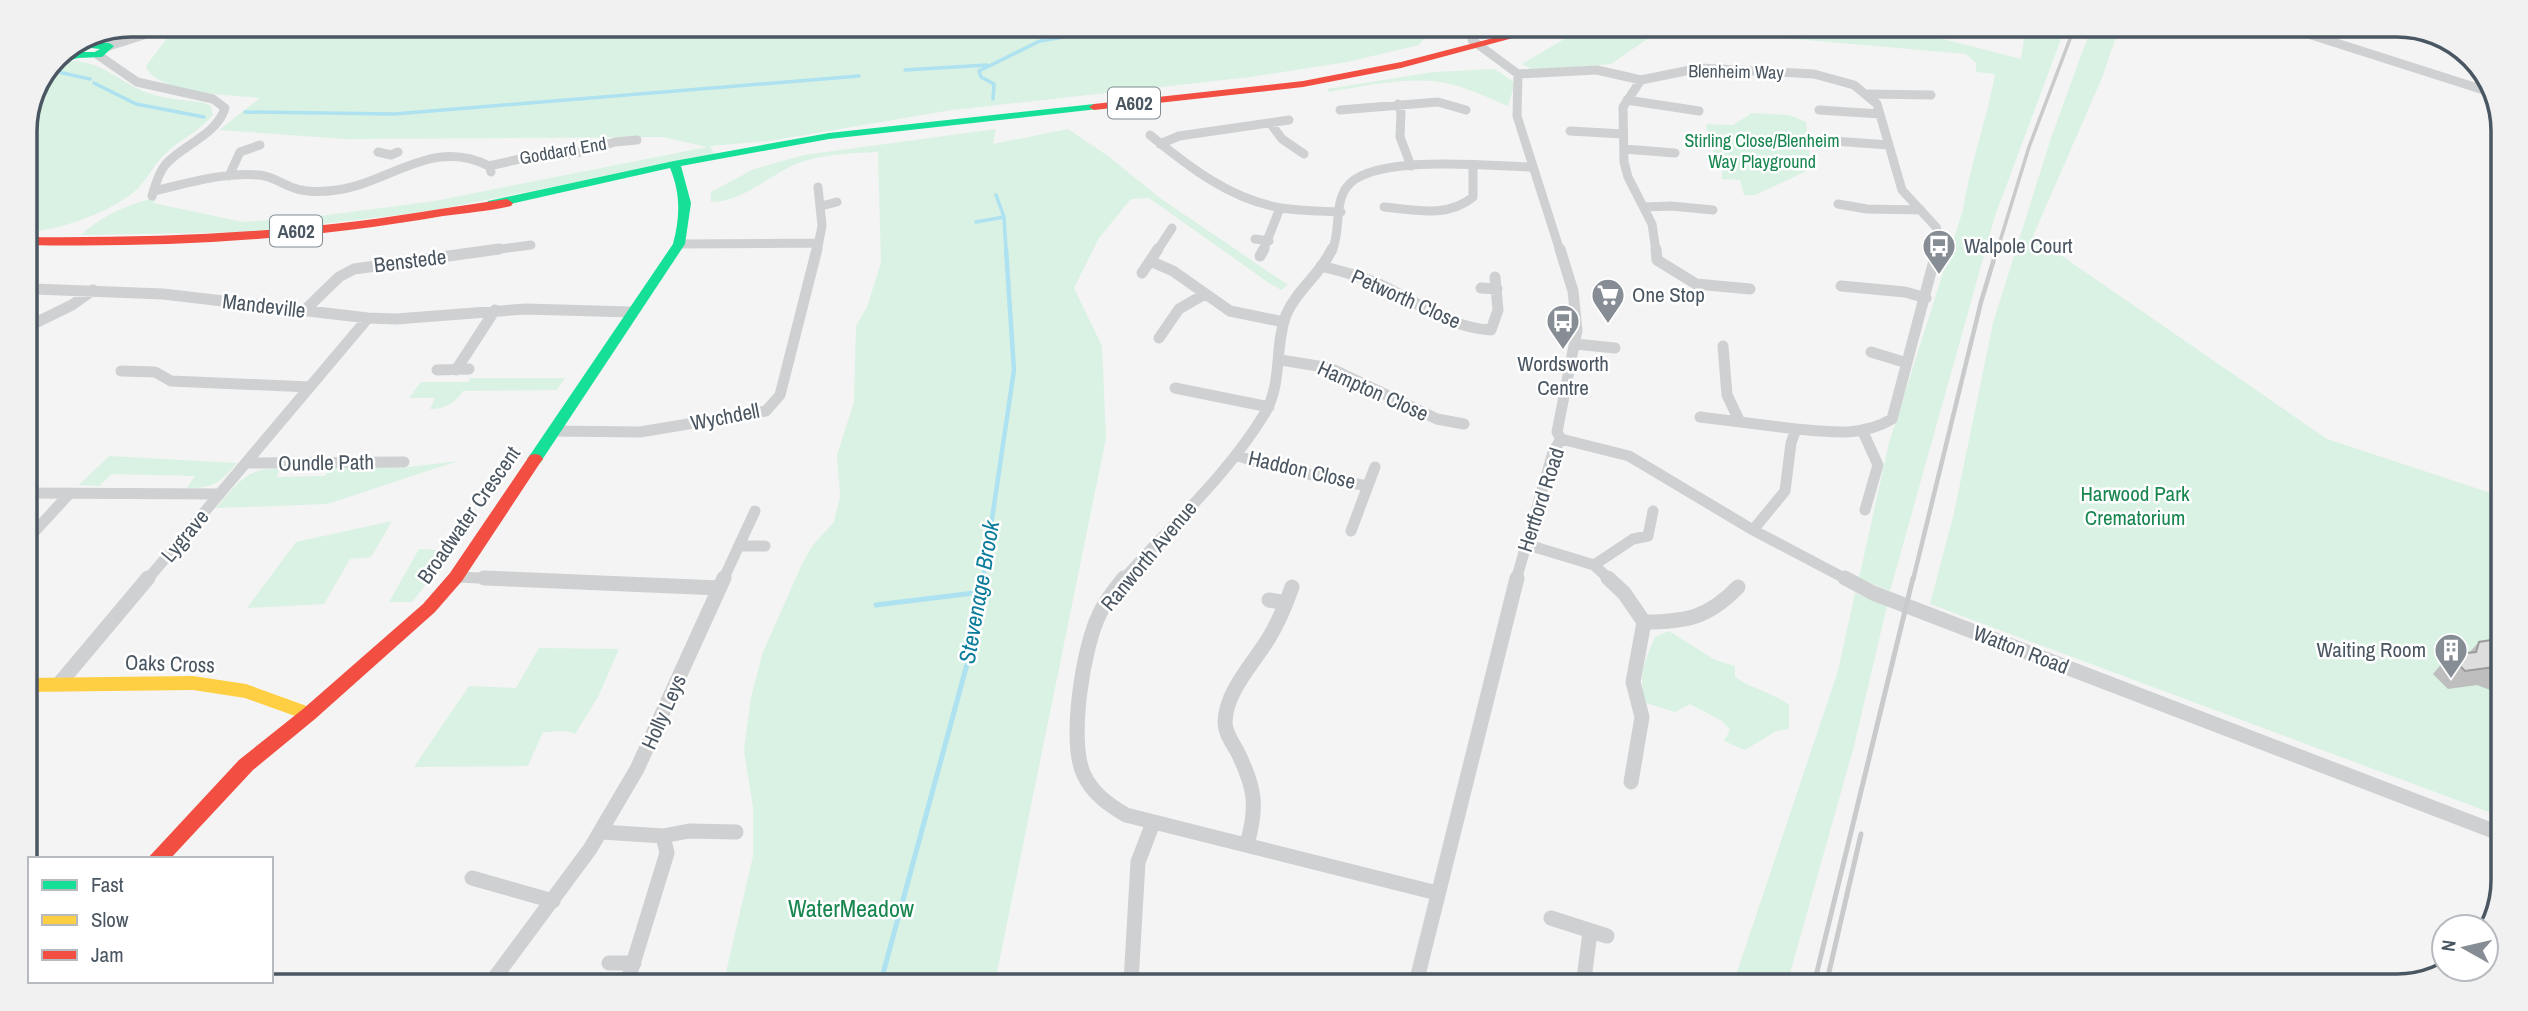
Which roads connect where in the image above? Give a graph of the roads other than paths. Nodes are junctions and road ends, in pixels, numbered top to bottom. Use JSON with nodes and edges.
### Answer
{"nodes":[{"id":1,"x":135,"y":37,"type":"edge"},
{"id":2,"x":1491,"y":37,"type":"edge"},
{"id":3,"x":1504,"y":37,"type":"edge"},
{"id":4,"x":2318,"y":37,"type":"edge"},
{"id":5,"x":1477,"y":43,"type":"junction"},
{"id":6,"x":92,"y":49,"type":"edge"},
{"id":7,"x":1518,"y":74,"type":"junction"},
{"id":8,"x":1641,"y":80,"type":"junction"},
{"id":9,"x":2482,"y":90,"type":"edge"},
{"id":10,"x":1868,"y":94,"type":"junction"},
{"id":11,"x":1932,"y":95,"type":"dead end"},
{"id":12,"x":1627,"y":100,"type":"junction"},
{"id":13,"x":1398,"y":104,"type":"junction"},
{"id":14,"x":1340,"y":110,"type":"dead end"},
{"id":15,"x":1466,"y":110,"type":"dead end"},
{"id":16,"x":1819,"y":110,"type":"dead end"},
{"id":17,"x":1699,"y":111,"type":"dead end"},
{"id":18,"x":1880,"y":114,"type":"junction"},
{"id":19,"x":1289,"y":120,"type":"dead end"},
{"id":20,"x":1271,"y":124,"type":"junction"},
{"id":21,"x":1570,"y":131,"type":"dead end"},
{"id":22,"x":1623,"y":134,"type":"junction"},
{"id":23,"x":1150,"y":135,"type":"dead end"},
{"id":24,"x":637,"y":140,"type":"dead end"},
{"id":25,"x":1833,"y":141,"type":"dead end"},
{"id":26,"x":1160,"y":144,"type":"junction"},
{"id":27,"x":260,"y":145,"type":"dead end"},
{"id":28,"x":1889,"y":145,"type":"junction"},
{"id":29,"x":1624,"y":149,"type":"junction"},
{"id":30,"x":378,"y":152,"type":"dead end"},
{"id":31,"x":1675,"y":153,"type":"dead end"},
{"id":32,"x":1304,"y":154,"type":"dead end"},
{"id":33,"x":1411,"y":166,"type":"junction"},
{"id":34,"x":1473,"y":166,"type":"junction"},
{"id":35,"x":1531,"y":167,"type":"junction"},
{"id":36,"x":403,"y":168,"type":"junction"},
{"id":37,"x":676,"y":169,"type":"junction"},
{"id":38,"x":229,"y":176,"type":"junction"},
{"id":39,"x":818,"y":187,"type":"dead end"},
{"id":40,"x":836,"y":202,"type":"dead end"},
{"id":41,"x":1838,"y":204,"type":"dead end"},
{"id":42,"x":821,"y":205,"type":"junction"},
{"id":43,"x":1384,"y":207,"type":"dead end"},
{"id":44,"x":1645,"y":207,"type":"junction"},
{"id":45,"x":1280,"y":208,"type":"junction"},
{"id":46,"x":1713,"y":209,"type":"dead end"},
{"id":47,"x":1922,"y":210,"type":"junction"},
{"id":48,"x":1341,"y":212,"type":"junction"},
{"id":49,"x":1172,"y":228,"type":"dead end"},
{"id":50,"x":1255,"y":239,"type":"dead end"},
{"id":51,"x":1269,"y":241,"type":"junction"},
{"id":52,"x":37,"y":242,"type":"edge"},
{"id":53,"x":818,"y":243,"type":"junction"},
{"id":54,"x":680,"y":244,"type":"junction"},
{"id":55,"x":531,"y":245,"type":"dead end"},
{"id":56,"x":1260,"y":256,"type":"dead end"},
{"id":57,"x":1150,"y":261,"type":"junction"},
{"id":58,"x":1321,"y":266,"type":"junction"},
{"id":59,"x":1142,"y":273,"type":"dead end"},
{"id":60,"x":1496,"y":283,"type":"joint"},
{"id":61,"x":1841,"y":287,"type":"dead end"},
{"id":62,"x":1481,"y":288,"type":"dead end"},
{"id":63,"x":37,"y":289,"type":"edge"},
{"id":64,"x":93,"y":289,"type":"junction"},
{"id":65,"x":1750,"y":289,"type":"dead end"},
{"id":66,"x":1205,"y":294,"type":"junction"},
{"id":67,"x":1926,"y":298,"type":"junction"},
{"id":68,"x":305,"y":310,"type":"junction"},
{"id":69,"x":495,"y":310,"type":"junction"},
{"id":70,"x":632,"y":312,"type":"junction"},
{"id":71,"x":368,"y":318,"type":"junction"},
{"id":72,"x":37,"y":322,"type":"edge"},
{"id":73,"x":1284,"y":322,"type":"junction"},
{"id":74,"x":1159,"y":338,"type":"dead end"},
{"id":75,"x":1576,"y":344,"type":"junction"},
{"id":76,"x":1723,"y":346,"type":"dead end"},
{"id":77,"x":1615,"y":348,"type":"dead end"},
{"id":78,"x":1871,"y":352,"type":"dead end"},
{"id":79,"x":1281,"y":360,"type":"junction"},
{"id":80,"x":1907,"y":363,"type":"junction"},
{"id":81,"x":121,"y":370,"type":"dead end"},
{"id":82,"x":437,"y":370,"type":"dead end"},
{"id":83,"x":463,"y":370,"type":"joint"},
{"id":84,"x":310,"y":387,"type":"junction"},
{"id":85,"x":1175,"y":388,"type":"dead end"},
{"id":86,"x":1269,"y":407,"type":"junction"},
{"id":87,"x":1700,"y":417,"type":"dead end"},
{"id":88,"x":1739,"y":420,"type":"junction"},
{"id":89,"x":1464,"y":424,"type":"dead end"},
{"id":90,"x":1796,"y":429,"type":"junction"},
{"id":91,"x":553,"y":431,"type":"junction"},
{"id":92,"x":1863,"y":432,"type":"junction"},
{"id":93,"x":1561,"y":439,"type":"junction"},
{"id":94,"x":1236,"y":455,"type":"junction"},
{"id":95,"x":404,"y":462,"type":"dead end"},
{"id":96,"x":248,"y":463,"type":"junction"},
{"id":97,"x":1375,"y":467,"type":"dead end"},
{"id":98,"x":1367,"y":486,"type":"junction"},
{"id":99,"x":37,"y":493,"type":"edge"},
{"id":100,"x":70,"y":493,"type":"junction"},
{"id":101,"x":220,"y":494,"type":"junction"},
{"id":102,"x":755,"y":510,"type":"dead end"},
{"id":103,"x":1865,"y":510,"type":"dead end"},
{"id":104,"x":1653,"y":511,"type":"dead end"},
{"id":105,"x":37,"y":529,"type":"edge"},
{"id":106,"x":1753,"y":530,"type":"junction"},
{"id":107,"x":1351,"y":531,"type":"dead end"},
{"id":108,"x":1525,"y":544,"type":"junction"},
{"id":109,"x":741,"y":546,"type":"junction"},
{"id":110,"x":765,"y":546,"type":"dead end"},
{"id":111,"x":1594,"y":565,"type":"junction"},
{"id":112,"x":456,"y":577,"type":"junction"},
{"id":113,"x":1292,"y":587,"type":"dead end"},
{"id":114,"x":1738,"y":587,"type":"dead end"},
{"id":115,"x":719,"y":588,"type":"junction"},
{"id":116,"x":1269,"y":600,"type":"dead end"},
{"id":117,"x":1286,"y":603,"type":"junction"},
{"id":118,"x":1644,"y":622,"type":"junction"},
{"id":119,"x":59,"y":684,"type":"junction"},
{"id":120,"x":37,"y":685,"type":"edge"},
{"id":121,"x":309,"y":714,"type":"junction"},
{"id":122,"x":1631,"y":782,"type":"dead end"},
{"id":123,"x":1153,"y":823,"type":"junction"},
{"id":124,"x":2491,"y":830,"type":"edge"},
{"id":125,"x":602,"y":832,"type":"junction"},
{"id":126,"x":736,"y":832,"type":"dead end"},
{"id":127,"x":663,"y":836,"type":"junction"},
{"id":128,"x":1247,"y":844,"type":"junction"},
{"id":129,"x":160,"y":857,"type":"edge"},
{"id":130,"x":472,"y":878,"type":"dead end"},
{"id":131,"x":1437,"y":893,"type":"junction"},
{"id":132,"x":553,"y":901,"type":"junction"},
{"id":133,"x":1551,"y":918,"type":"dead end"},
{"id":134,"x":1590,"y":932,"type":"junction"},
{"id":135,"x":1607,"y":936,"type":"dead end"},
{"id":136,"x":634,"y":962,"type":"junction"},
{"id":137,"x":609,"y":963,"type":"dead end"},
{"id":138,"x":498,"y":974,"type":"edge"},
{"id":139,"x":630,"y":974,"type":"edge"},
{"id":140,"x":1131,"y":974,"type":"edge"},
{"id":141,"x":1418,"y":974,"type":"edge"},
{"id":142,"x":1585,"y":974,"type":"edge"}],
"edges":[{"from":1,"to":6,"type":"street"},
{"from":2,"to":5,"type":"main road","number":"A602"},
{"from":3,"to":5,"type":"main road","number":"A602"},
{"from":4,"to":9,"type":"street"},
{"from":5,"to":7,"type":"street"},
{"from":5,"to":37,"type":"main road","number":"A602"},
{"from":6,"to":38,"type":"street","name":"Goddard End"},
{"from":7,"to":8,"type":"street","name":"Blenheim Way"},
{"from":7,"to":35,"type":"street","name":"Hertford Road"},
{"from":8,"to":10,"type":"street","name":"Blenheim Way"},
{"from":8,"to":12,"type":"street"},
{"from":10,"to":11,"type":"street","name":"Blenheim Way"},
{"from":10,"to":18,"type":"street"},
{"from":12,"to":17,"type":"street"},
{"from":12,"to":22,"type":"street"},
{"from":13,"to":14,"type":"street"},
{"from":13,"to":15,"type":"street"},
{"from":13,"to":33,"type":"street"},
{"from":16,"to":18,"type":"street"},
{"from":18,"to":28,"type":"street"},
{"from":19,"to":20,"type":"street"},
{"from":20,"to":26,"type":"street"},
{"from":20,"to":32,"type":"street"},
{"from":21,"to":22,"type":"street"},
{"from":22,"to":29,"type":"street"},
{"from":23,"to":26,"type":"street"},
{"from":24,"to":36,"type":"street","name":"Goddard End"},
{"from":25,"to":28,"type":"street"},
{"from":26,"to":45,"type":"street"},
{"from":27,"to":38,"type":"street"},
{"from":28,"to":47,"type":"street"},
{"from":29,"to":31,"type":"street"},
{"from":29,"to":44,"type":"street"},
{"from":30,"to":36,"type":"street"},
{"from":33,"to":34,"type":"street","name":"Ranworth Avenue"},
{"from":33,"to":48,"type":"street","name":"Ranworth Avenue"},
{"from":34,"to":35,"type":"street","name":"Ranworth Avenue"},
{"from":34,"to":43,"type":"street"},
{"from":35,"to":75,"type":"street","name":"Hertford Road"},
{"from":36,"to":38,"type":"street","name":"Goddard End"},
{"from":37,"to":52,"type":"main road","number":"A602"},
{"from":37,"to":54,"type":"main road","name":"Broadwater Crescent"},
{"from":39,"to":42,"type":"street","name":"Wychdell"},
{"from":40,"to":42,"type":"street"},
{"from":41,"to":47,"type":"street"},
{"from":42,"to":53,"type":"street","name":"Wychdell"},
{"from":44,"to":46,"type":"street"},
{"from":44,"to":65,"type":"street"},
{"from":45,"to":48,"type":"street"},
{"from":45,"to":51,"type":"street"},
{"from":47,"to":67,"type":"street"},
{"from":48,"to":58,"type":"street","name":"Ranworth Avenue"},
{"from":49,"to":57,"type":"street"},
{"from":50,"to":51,"type":"street"},
{"from":51,"to":56,"type":"street"},
{"from":53,"to":54,"type":"street"},
{"from":53,"to":91,"type":"street","name":"Wychdell"},
{"from":54,"to":70,"type":"main road","name":"Broadwater Crescent"},
{"from":55,"to":68,"type":"street","name":"Benstede"},
{"from":57,"to":59,"type":"street"},
{"from":57,"to":66,"type":"street"},
{"from":58,"to":60,"type":"street","name":"Petworth Close"},
{"from":58,"to":73,"type":"street","name":"Ranworth Avenue"},
{"from":60,"to":62,"type":"street","name":"Petworth Close"},
{"from":61,"to":67,"type":"street"},
{"from":63,"to":64,"type":"street","name":"Mandeville"},
{"from":64,"to":68,"type":"street","name":"Mandeville"},
{"from":64,"to":72,"type":"street"},
{"from":66,"to":73,"type":"street"},
{"from":66,"to":74,"type":"street"},
{"from":67,"to":80,"type":"street"},
{"from":68,"to":71,"type":"street","name":"Mandeville"},
{"from":69,"to":70,"type":"street","name":"Mandeville"},
{"from":69,"to":71,"type":"street","name":"Mandeville"},
{"from":69,"to":83,"type":"street"},
{"from":70,"to":91,"type":"main road","name":"Broadwater Crescent"},
{"from":71,"to":84,"type":"street","name":"Lygrave"},
{"from":73,"to":79,"type":"street","name":"Ranworth Avenue"},
{"from":75,"to":77,"type":"street"},
{"from":75,"to":93,"type":"street","name":"Hertford Road"},
{"from":76,"to":88,"type":"street"},
{"from":78,"to":80,"type":"street"},
{"from":79,"to":86,"type":"street","name":"Ranworth Avenue"},
{"from":79,"to":89,"type":"street","name":"Hampton Close"},
{"from":80,"to":92,"type":"street"},
{"from":81,"to":84,"type":"street"},
{"from":82,"to":83,"type":"street"},
{"from":84,"to":96,"type":"street","name":"Lygrave"},
{"from":85,"to":86,"type":"street"},
{"from":86,"to":94,"type":"street","name":"Ranworth Avenue"},
{"from":87,"to":88,"type":"street"},
{"from":88,"to":90,"type":"street"},
{"from":90,"to":92,"type":"street"},
{"from":90,"to":106,"type":"street"},
{"from":91,"to":112,"type":"main road","name":"Broadwater Crescent"},
{"from":92,"to":103,"type":"street"},
{"from":93,"to":106,"type":"street","name":"Watton Road"},
{"from":93,"to":108,"type":"street","name":"Hertford Road"},
{"from":94,"to":98,"type":"street","name":"Haddon Close"},
{"from":94,"to":123,"type":"street","name":"Ranworth Avenue"},
{"from":95,"to":96,"type":"street","name":"Oundle Path"},
{"from":96,"to":101,"type":"street","name":"Lygrave"},
{"from":97,"to":98,"type":"street","name":"Haddon Close"},
{"from":98,"to":107,"type":"street","name":"Haddon Close"},
{"from":99,"to":100,"type":"street"},
{"from":100,"to":101,"type":"street"},
{"from":100,"to":105,"type":"street"},
{"from":101,"to":119,"type":"street","name":"Lygrave"},
{"from":102,"to":109,"type":"street","name":"Holly Leys"},
{"from":104,"to":111,"type":"street"},
{"from":106,"to":124,"type":"street","name":"Watton Road"},
{"from":108,"to":111,"type":"street"},
{"from":108,"to":131,"type":"street","name":"Hertford Road"},
{"from":109,"to":110,"type":"street"},
{"from":109,"to":115,"type":"street","name":"Holly Leys"},
{"from":111,"to":118,"type":"street"},
{"from":112,"to":115,"type":"street"},
{"from":112,"to":121,"type":"main road","name":"Broadwater Crescent"},
{"from":113,"to":117,"type":"street"},
{"from":114,"to":118,"type":"street"},
{"from":115,"to":125,"type":"street","name":"Holly Leys"},
{"from":116,"to":117,"type":"street"},
{"from":117,"to":128,"type":"street"},
{"from":118,"to":122,"type":"street"},
{"from":119,"to":120,"type":"main road","name":"Oaks Cross"},
{"from":119,"to":121,"type":"main road","name":"Oaks Cross"},
{"from":121,"to":129,"type":"main road","name":"Broadwater Crescent"},
{"from":123,"to":128,"type":"street","name":"Ranworth Avenue"},
{"from":123,"to":140,"type":"street"},
{"from":125,"to":127,"type":"street"},
{"from":125,"to":132,"type":"street","name":"Holly Leys"},
{"from":126,"to":127,"type":"street"},
{"from":127,"to":136,"type":"street"},
{"from":128,"to":131,"type":"street","name":"Ranworth Avenue"},
{"from":130,"to":132,"type":"street"},
{"from":131,"to":141,"type":"street","name":"Hertford Road"},
{"from":132,"to":138,"type":"street","name":"Holly Leys"},
{"from":133,"to":134,"type":"street"},
{"from":134,"to":135,"type":"street"},
{"from":134,"to":142,"type":"street"},
{"from":136,"to":137,"type":"street"},
{"from":136,"to":139,"type":"street"}]}
